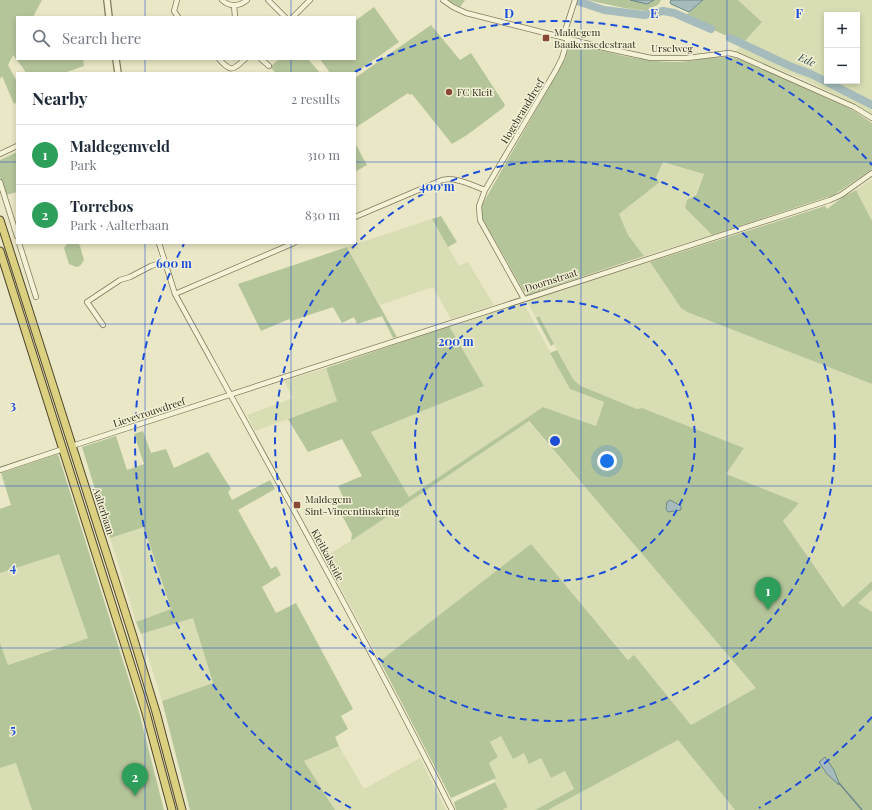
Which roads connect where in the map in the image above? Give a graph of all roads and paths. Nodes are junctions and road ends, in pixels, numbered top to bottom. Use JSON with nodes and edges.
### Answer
{"nodes":[{"id":1,"x":107,"y":0,"type":"edge"},
{"id":2,"x":177,"y":0,"type":"edge"},
{"id":3,"x":222,"y":0,"type":"edge"},
{"id":4,"x":246,"y":0,"type":"edge"},
{"id":5,"x":268,"y":0,"type":"edge"},
{"id":6,"x":310,"y":0,"type":"edge"},
{"id":7,"x":443,"y":0,"type":"edge"},
{"id":8,"x":575,"y":0,"type":"edge"},
{"id":9,"x":234,"y":5,"type":"junction"},
{"id":10,"x":109,"y":16,"type":"edge"},
{"id":11,"x":177,"y":16,"type":"edge"},
{"id":12,"x":235,"y":16,"type":"edge"},
{"id":13,"x":284,"y":16,"type":"edge"},
{"id":14,"x":294,"y":16,"type":"edge"},
{"id":15,"x":565,"y":38,"type":"junction"},
{"id":16,"x":116,"y":60,"type":"edge"},
{"id":17,"x":220,"y":60,"type":"edge"},
{"id":18,"x":244,"y":60,"type":"edge"},
{"id":19,"x":262,"y":60,"type":"edge"},
{"id":20,"x":269,"y":66,"type":"dead end"},
{"id":21,"x":118,"y":72,"type":"edge"},
{"id":22,"x":872,"y":118,"type":"edge"},
{"id":23,"x":16,"y":146,"type":"edge"},
{"id":24,"x":0,"y":154,"type":"edge"},
{"id":25,"x":872,"y":173,"type":"edge"},
{"id":26,"x":0,"y":182,"type":"edge"},
{"id":27,"x":485,"y":190,"type":"junction"},
{"id":28,"x":356,"y":217,"type":"edge"},
{"id":29,"x":0,"y":220,"type":"edge"},
{"id":30,"x":15,"y":223,"type":"edge"},
{"id":31,"x":19,"y":244,"type":"edge"},
{"id":32,"x":159,"y":244,"type":"edge"},
{"id":33,"x":292,"y":244,"type":"edge"},
{"id":34,"x":0,"y":251,"type":"edge"},
{"id":35,"x":164,"y":262,"type":"junction"},
{"id":36,"x":175,"y":294,"type":"junction"},
{"id":37,"x":36,"y":296,"type":"dead end"},
{"id":38,"x":524,"y":299,"type":"junction"},
{"id":39,"x":103,"y":325,"type":"dead end"},
{"id":40,"x":231,"y":395,"type":"junction"},
{"id":41,"x":72,"y":446,"type":"junction"},
{"id":42,"x":63,"y":449,"type":"junction"},
{"id":43,"x":0,"y":470,"type":"edge"},
{"id":44,"x":172,"y":810,"type":"edge"},
{"id":45,"x":182,"y":810,"type":"edge"},
{"id":46,"x":452,"y":810,"type":"edge"}],
"edges":[{"from":1,"to":10,"type":"street"},
{"from":2,"to":11,"type":"street"},
{"from":3,"to":9,"type":"street"},
{"from":4,"to":9,"type":"street"},
{"from":5,"to":13,"type":"street"},
{"from":6,"to":14,"type":"street"},
{"from":7,"to":15,"type":"street","name":"Urselweg"},
{"from":8,"to":15,"type":"street","name":"Hogebranddreef"},
{"from":9,"to":12,"type":"street"},
{"from":15,"to":22,"type":"street","name":"Urselweg"},
{"from":15,"to":27,"type":"street","name":"Hogebranddreef"},
{"from":16,"to":21,"type":"street"},
{"from":17,"to":18,"type":"street"},
{"from":19,"to":20,"type":"street"},
{"from":23,"to":24,"type":"street"},
{"from":25,"to":38,"type":"street","name":"Doornstraat"},
{"from":26,"to":30,"type":"street"},
{"from":27,"to":28,"type":"street"},
{"from":27,"to":38,"type":"street","name":"Hogebranddreef"},
{"from":29,"to":41,"type":"highway","name":"Aalterbaan"},
{"from":31,"to":37,"type":"street"},
{"from":32,"to":35,"type":"street","name":"Kleitkalseide"},
{"from":33,"to":36,"type":"street"},
{"from":34,"to":42,"type":"highway","name":"Aalterbaan"},
{"from":35,"to":36,"type":"street","name":"Kleitkalseide"},
{"from":35,"to":39,"type":"street"},
{"from":36,"to":40,"type":"street","name":"Kleitkalseide"},
{"from":38,"to":40,"type":"street","name":"Doornstraat"},
{"from":40,"to":41,"type":"street","name":"Lievevrouwdreef"},
{"from":40,"to":46,"type":"street","name":"Kleitkalseide"},
{"from":41,"to":45,"type":"highway","name":"Aalterbaan"},
{"from":42,"to":43,"type":"street"},
{"from":42,"to":44,"type":"highway","name":"Aalterbaan"}]}
